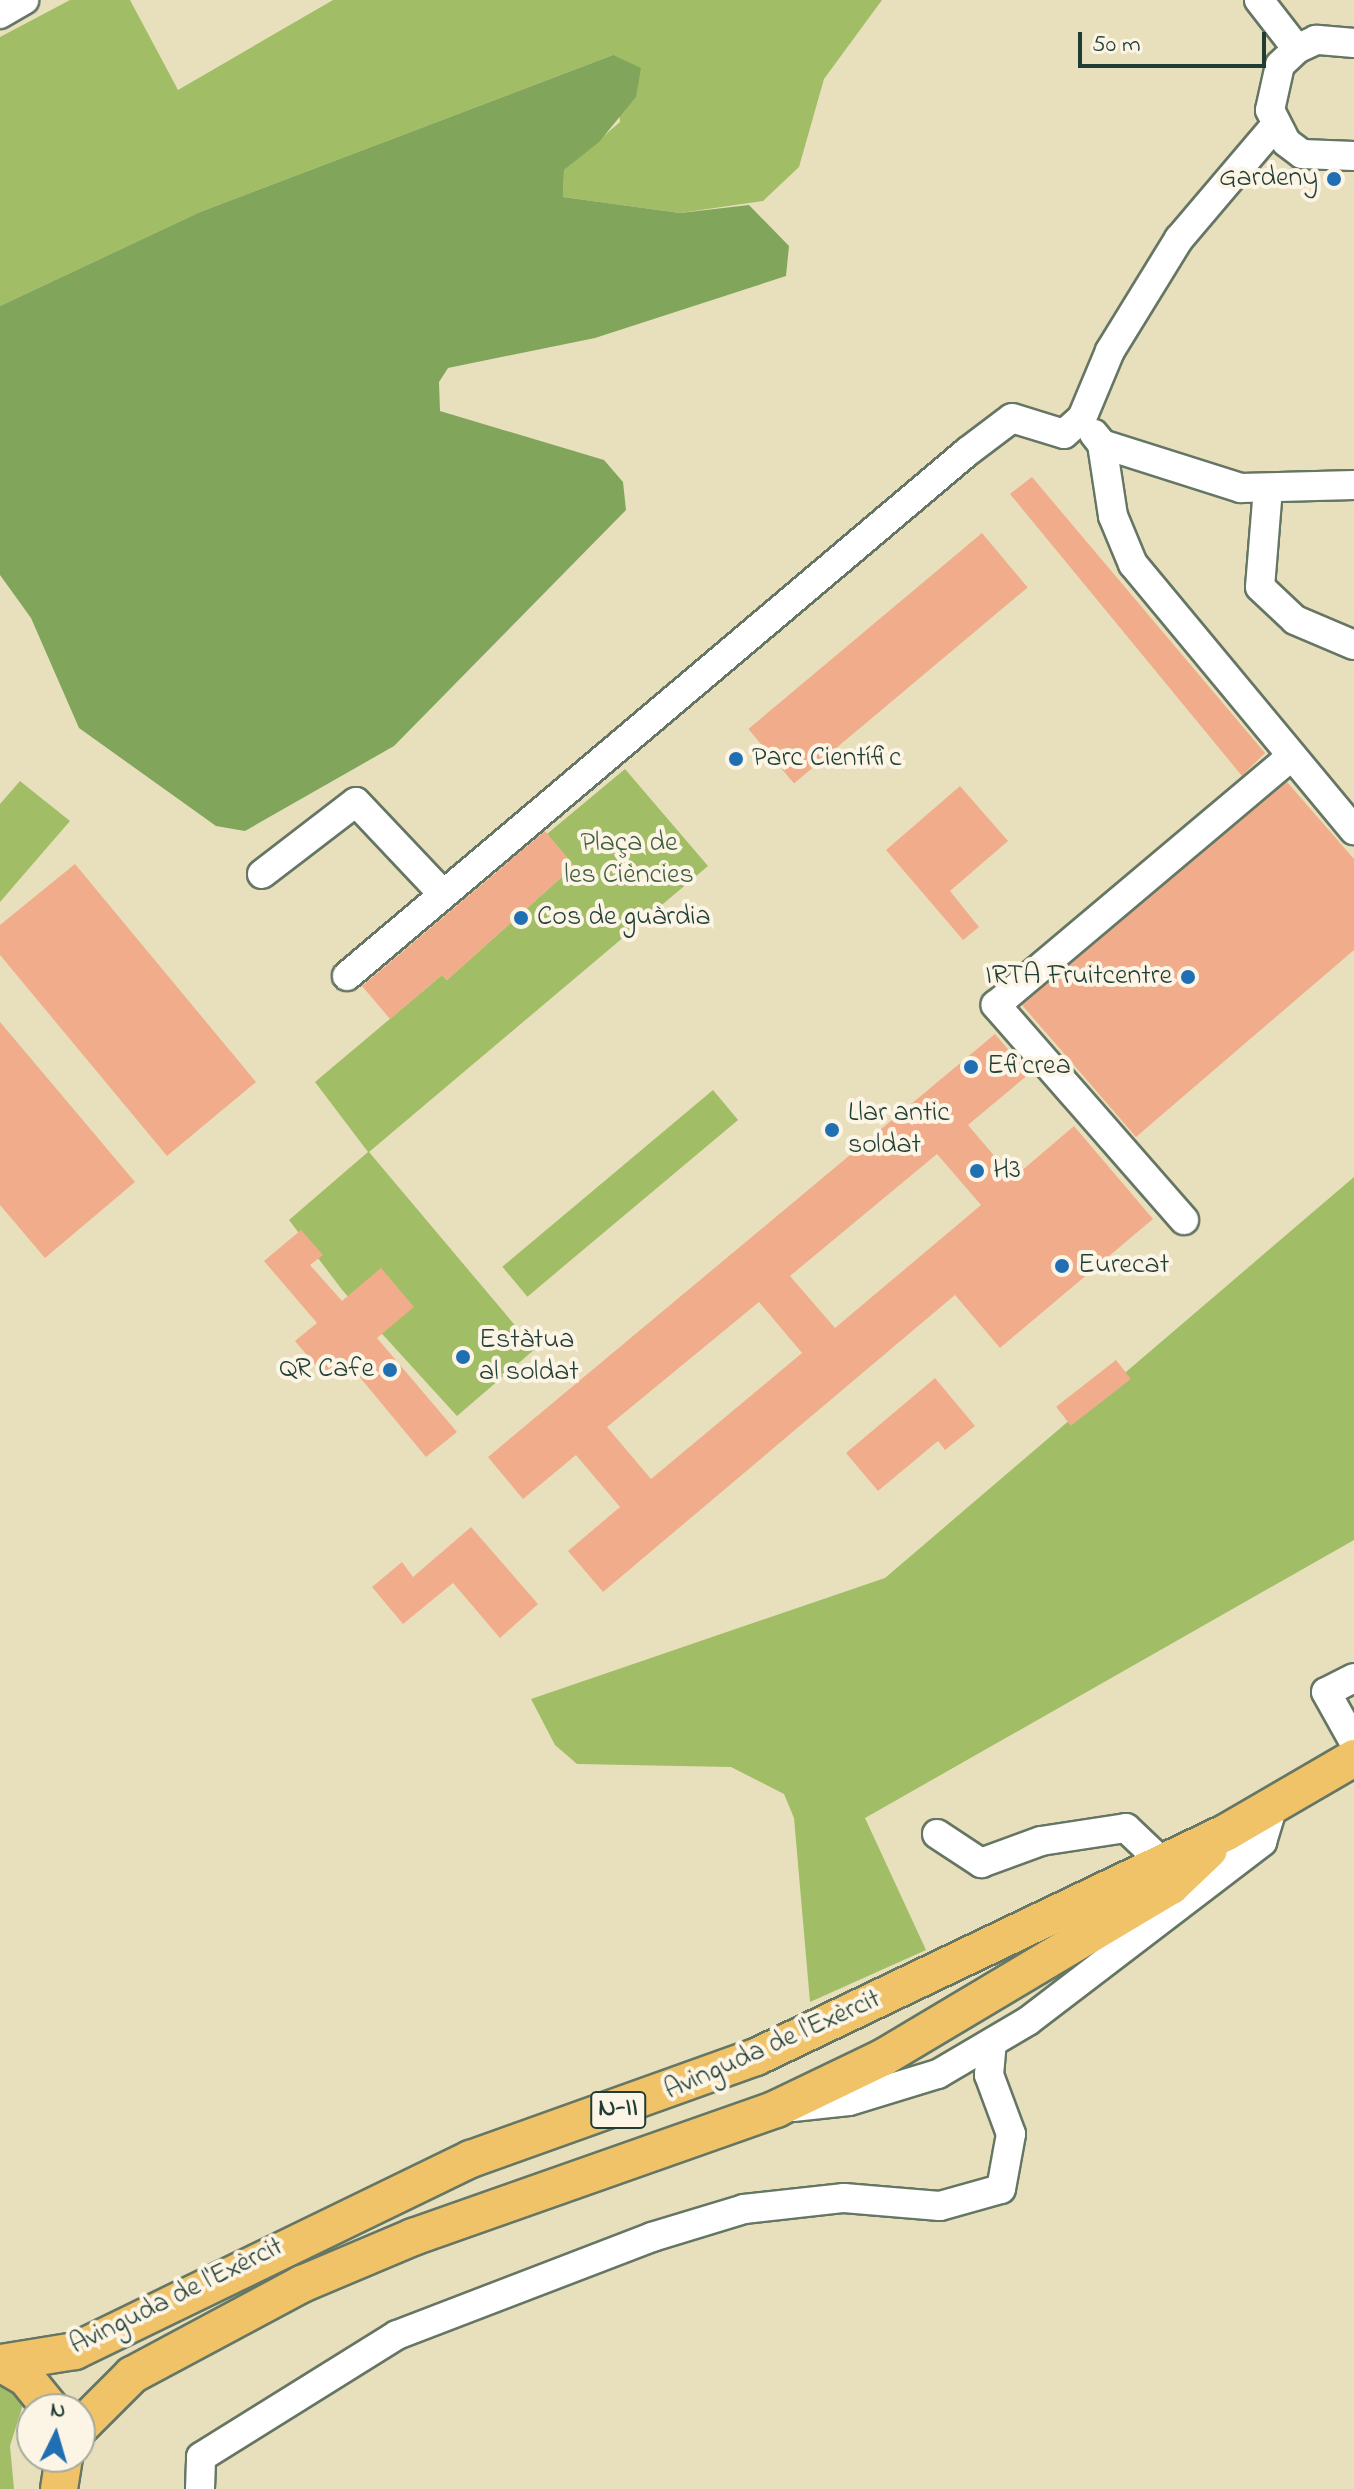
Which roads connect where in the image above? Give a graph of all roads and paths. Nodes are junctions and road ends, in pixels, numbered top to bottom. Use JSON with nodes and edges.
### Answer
{"nodes":[{"id":1,"x":24,"y":0,"type":"edge"},
{"id":2,"x":1259,"y":0,"type":"edge"},
{"id":3,"x":0,"y":14,"type":"edge"},
{"id":4,"x":1354,"y":43,"type":"edge"},
{"id":5,"x":1297,"y":49,"type":"junction"},
{"id":6,"x":1275,"y":126,"type":"junction"},
{"id":7,"x":1354,"y":156,"type":"edge"},
{"id":8,"x":1073,"y":426,"type":"junction"},
{"id":9,"x":1102,"y":444,"type":"junction"},
{"id":10,"x":1354,"y":485,"type":"edge"},
{"id":11,"x":1268,"y":488,"type":"junction"},
{"id":12,"x":1354,"y":645,"type":"edge"},
{"id":13,"x":1291,"y":757,"type":"junction"},
{"id":14,"x":1354,"y":830,"type":"edge"},
{"id":15,"x":262,"y":874,"type":"dead end"},
{"id":16,"x":442,"y":893,"type":"junction"},
{"id":17,"x":347,"y":976,"type":"dead end"},
{"id":18,"x":1184,"y":1220,"type":"dead end"},
{"id":19,"x":1354,"y":1678,"type":"edge"},
{"id":20,"x":1354,"y":1742,"type":"edge"},
{"id":21,"x":1354,"y":1758,"type":"edge"},
{"id":22,"x":1273,"y":1805,"type":"junction"},
{"id":23,"x":1227,"y":1832,"type":"junction"},
{"id":24,"x":937,"y":1834,"type":"dead end"},
{"id":25,"x":1162,"y":1862,"type":"junction"},
{"id":26,"x":992,"y":2043,"type":"junction"},
{"id":27,"x":938,"y":2074,"type":"junction"},
{"id":28,"x":776,"y":2109,"type":"junction"},
{"id":29,"x":999,"y":2111,"type":"junction"},
{"id":30,"x":0,"y":2363,"type":"edge"},
{"id":31,"x":40,"y":2393,"type":"edge"},
{"id":32,"x":96,"y":2411,"type":"edge"},
{"id":33,"x":200,"y":2489,"type":"edge"}],
"edges":[{"from":1,"to":3,"type":"street"},
{"from":2,"to":5,"type":"street"},
{"from":4,"to":5,"type":"street"},
{"from":5,"to":6,"type":"street"},
{"from":6,"to":7,"type":"street"},
{"from":6,"to":8,"type":"street"},
{"from":8,"to":9,"type":"street"},
{"from":8,"to":16,"type":"street"},
{"from":9,"to":11,"type":"street"},
{"from":9,"to":13,"type":"street"},
{"from":10,"to":11,"type":"street"},
{"from":11,"to":12,"type":"street"},
{"from":13,"to":14,"type":"street"},
{"from":13,"to":18,"type":"street"},
{"from":15,"to":16,"type":"street"},
{"from":16,"to":17,"type":"street"},
{"from":19,"to":20,"type":"street"},
{"from":21,"to":22,"type":"main road","name":"Avinguda de l'Exèrcit","number":"N-II"},
{"from":22,"to":23,"type":"main road","name":"Avinguda de l'Exèrcit","number":"N-II"},
{"from":22,"to":26,"type":"street"},
{"from":23,"to":25,"type":"main road","name":"Avinguda de l'Exèrcit","number":"N-II"},
{"from":23,"to":28,"type":"main road","name":"Avinguda de l'Exèrcit","number":"N-II"},
{"from":24,"to":25,"type":"street"},
{"from":25,"to":30,"type":"main road","name":"Avinguda de l'Exèrcit","number":"N-II"},
{"from":26,"to":27,"type":"street"},
{"from":26,"to":29,"type":"street"},
{"from":27,"to":28,"type":"street"},
{"from":27,"to":29,"type":"street"},
{"from":28,"to":32,"type":"main road","name":"Avinguda de l'Exèrcit","number":"N-II"},
{"from":29,"to":33,"type":"street"},
{"from":30,"to":31,"type":"main road","number":"N-II"}]}
